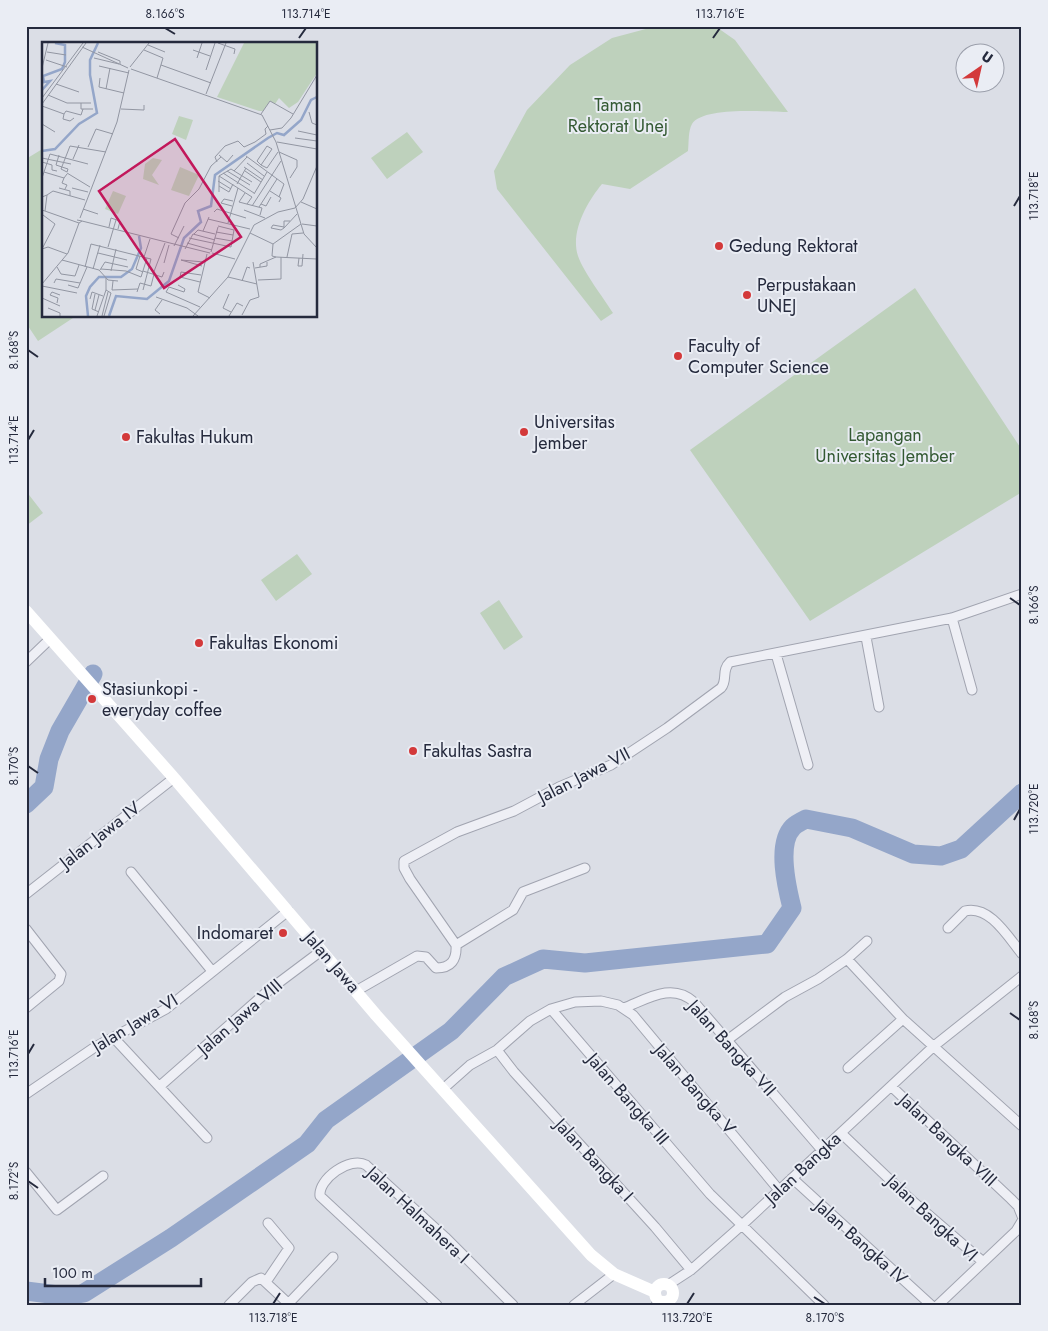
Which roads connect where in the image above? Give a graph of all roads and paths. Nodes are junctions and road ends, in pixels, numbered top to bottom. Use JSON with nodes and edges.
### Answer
{"nodes":[{"id":1,"x":1022,"y":594,"type":"edge"},
{"id":2,"x":26,"y":611,"type":"edge"},
{"id":3,"x":952,"y":618,"type":"junction"},
{"id":4,"x":866,"y":637,"type":"junction"},
{"id":5,"x":50,"y":639,"type":"junction"},
{"id":6,"x":776,"y":654,"type":"junction"},
{"id":7,"x":26,"y":662,"type":"edge"},
{"id":8,"x":972,"y":690,"type":"dead end"},
{"id":9,"x":879,"y":707,"type":"dead end"},
{"id":10,"x":808,"y":765,"type":"dead end"},
{"id":11,"x":174,"y":778,"type":"junction"},
{"id":12,"x":586,"y":868,"type":"dead end"},
{"id":13,"x":131,"y":872,"type":"dead end"},
{"id":14,"x":26,"y":894,"type":"edge"},
{"id":15,"x":288,"y":911,"type":"junction"},
{"id":16,"x":948,"y":928,"type":"dead end"},
{"id":17,"x":28,"y":935,"type":"edge"},
{"id":18,"x":867,"y":941,"type":"dead end"},
{"id":19,"x":456,"y":945,"type":"junction"},
{"id":20,"x":321,"y":951,"type":"junction"},
{"id":21,"x":1022,"y":954,"type":"edge"},
{"id":22,"x":847,"y":959,"type":"junction"},
{"id":23,"x":212,"y":971,"type":"junction"},
{"id":24,"x":1022,"y":976,"type":"edge"},
{"id":25,"x":356,"y":990,"type":"junction"},
{"id":26,"x":26,"y":1008,"type":"edge"},
{"id":27,"x":624,"y":1008,"type":"junction"},
{"id":28,"x":551,"y":1009,"type":"junction"},
{"id":29,"x":903,"y":1019,"type":"junction"},
{"id":30,"x":114,"y":1038,"type":"junction"},
{"id":31,"x":726,"y":1041,"type":"junction"},
{"id":32,"x":934,"y":1046,"type":"junction"},
{"id":33,"x":497,"y":1050,"type":"junction"},
{"id":34,"x":848,"y":1068,"type":"dead end"},
{"id":35,"x":439,"y":1084,"type":"junction"},
{"id":36,"x":160,"y":1086,"type":"junction"},
{"id":37,"x":892,"y":1087,"type":"junction"},
{"id":38,"x":26,"y":1094,"type":"edge"},
{"id":39,"x":1020,"y":1120,"type":"edge"},
{"id":40,"x":841,"y":1133,"type":"junction"},
{"id":41,"x":207,"y":1138,"type":"dead end"},
{"id":42,"x":821,"y":1150,"type":"junction"},
{"id":43,"x":26,"y":1172,"type":"edge"},
{"id":44,"x":103,"y":1176,"type":"dead end"},
{"id":45,"x":792,"y":1178,"type":"junction"},
{"id":46,"x":779,"y":1190,"type":"junction"},
{"id":47,"x":1022,"y":1216,"type":"edge"},
{"id":48,"x":1022,"y":1221,"type":"edge"},
{"id":49,"x":268,"y":1222,"type":"dead end"},
{"id":50,"x":742,"y":1225,"type":"junction"},
{"id":51,"x":334,"y":1257,"type":"dead end"},
{"id":52,"x":982,"y":1261,"type":"junction"},
{"id":53,"x":691,"y":1270,"type":"junction"},
{"id":54,"x":614,"y":1274,"type":"junction"},
{"id":55,"x":266,"y":1282,"type":"junction"},
{"id":56,"x":668,"y":1285,"type":"joint"},
{"id":57,"x":663,"y":1300,"type":"edge"},
{"id":58,"x":289,"y":1304,"type":"edge"},
{"id":59,"x":229,"y":1305,"type":"edge"},
{"id":60,"x":437,"y":1305,"type":"edge"},
{"id":61,"x":513,"y":1305,"type":"edge"},
{"id":62,"x":574,"y":1305,"type":"edge"},
{"id":63,"x":824,"y":1305,"type":"edge"},
{"id":64,"x":931,"y":1305,"type":"edge"},
{"id":65,"x":938,"y":1305,"type":"edge"}],
"edges":[{"from":1,"to":3,"type":"street","name":"Jalan Jawa VII"},
{"from":2,"to":5,"type":"main road","name":"Jalan Jawa"},
{"from":3,"to":4,"type":"street","name":"Jalan Jawa VII"},
{"from":3,"to":8,"type":"street"},
{"from":4,"to":6,"type":"street","name":"Jalan Jawa VII"},
{"from":4,"to":9,"type":"street"},
{"from":5,"to":7,"type":"street"},
{"from":5,"to":11,"type":"main road","name":"Jalan Jawa"},
{"from":6,"to":10,"type":"street"},
{"from":6,"to":19,"type":"street","name":"Jalan Jawa VII"},
{"from":11,"to":14,"type":"street","name":"Jalan Jawa IV"},
{"from":11,"to":15,"type":"main road","name":"Jalan Jawa"},
{"from":12,"to":19,"type":"street"},
{"from":13,"to":23,"type":"street"},
{"from":15,"to":20,"type":"main road","name":"Jalan Jawa"},
{"from":15,"to":23,"type":"street","name":"Jalan Jawa VI"},
{"from":16,"to":21,"type":"street"},
{"from":17,"to":26,"type":"street"},
{"from":18,"to":22,"type":"street"},
{"from":19,"to":25,"type":"street"},
{"from":20,"to":25,"type":"main road","name":"Jalan Jawa"},
{"from":20,"to":36,"type":"street","name":"Jalan Jawa VIII"},
{"from":22,"to":29,"type":"street"},
{"from":22,"to":31,"type":"street"},
{"from":23,"to":30,"type":"street","name":"Jalan Jawa VI"},
{"from":24,"to":32,"type":"street","name":"Jalan Bangka"},
{"from":25,"to":35,"type":"main road","name":"Jalan Jawa"},
{"from":27,"to":28,"type":"street","name":"Jalan Bangka V"},
{"from":27,"to":31,"type":"street","name":"Jalan Bangka VII"},
{"from":27,"to":46,"type":"street","name":"Jalan Bangka V"},
{"from":28,"to":33,"type":"street"},
{"from":28,"to":50,"type":"street","name":"Jalan Bangka III"},
{"from":29,"to":32,"type":"street"},
{"from":29,"to":34,"type":"street"},
{"from":30,"to":36,"type":"street"},
{"from":30,"to":38,"type":"street","name":"Jalan Jawa VI"},
{"from":31,"to":42,"type":"street","name":"Jalan Bangka VII"},
{"from":32,"to":37,"type":"street","name":"Jalan Bangka"},
{"from":32,"to":39,"type":"street"},
{"from":33,"to":35,"type":"street"},
{"from":33,"to":53,"type":"street","name":"Jalan Bangka I"},
{"from":35,"to":54,"type":"main road","name":"Jalan Jawa"},
{"from":36,"to":41,"type":"street"},
{"from":37,"to":40,"type":"street","name":"Jalan Bangka"},
{"from":37,"to":47,"type":"street","name":"Jalan Bangka VIII"},
{"from":40,"to":42,"type":"street","name":"Jalan Bangka"},
{"from":40,"to":52,"type":"street","name":"Jalan Bangka VI"},
{"from":42,"to":45,"type":"street","name":"Jalan Bangka"},
{"from":43,"to":44,"type":"street"},
{"from":45,"to":46,"type":"street","name":"Jalan Bangka"},
{"from":45,"to":64,"type":"street","name":"Jalan Bangka IV"},
{"from":46,"to":50,"type":"street","name":"Jalan Bangka"},
{"from":48,"to":52,"type":"street"},
{"from":49,"to":55,"type":"street"},
{"from":50,"to":53,"type":"street","name":"Jalan Bangka"},
{"from":50,"to":63,"type":"street","name":"Jalan Bangka III"},
{"from":51,"to":58,"type":"street"},
{"from":52,"to":65,"type":"street","name":"Jalan Bangka VI"},
{"from":53,"to":56,"type":"street","name":"Jalan Bangka"},
{"from":54,"to":57,"type":"main road","name":"Jalan Jawa"},
{"from":54,"to":62,"type":"street"},
{"from":55,"to":58,"type":"street"},
{"from":55,"to":59,"type":"street"},
{"from":56,"to":57,"type":"main road"},
{"from":60,"to":61,"type":"street","name":"Jalan Halmahera I"}]}
